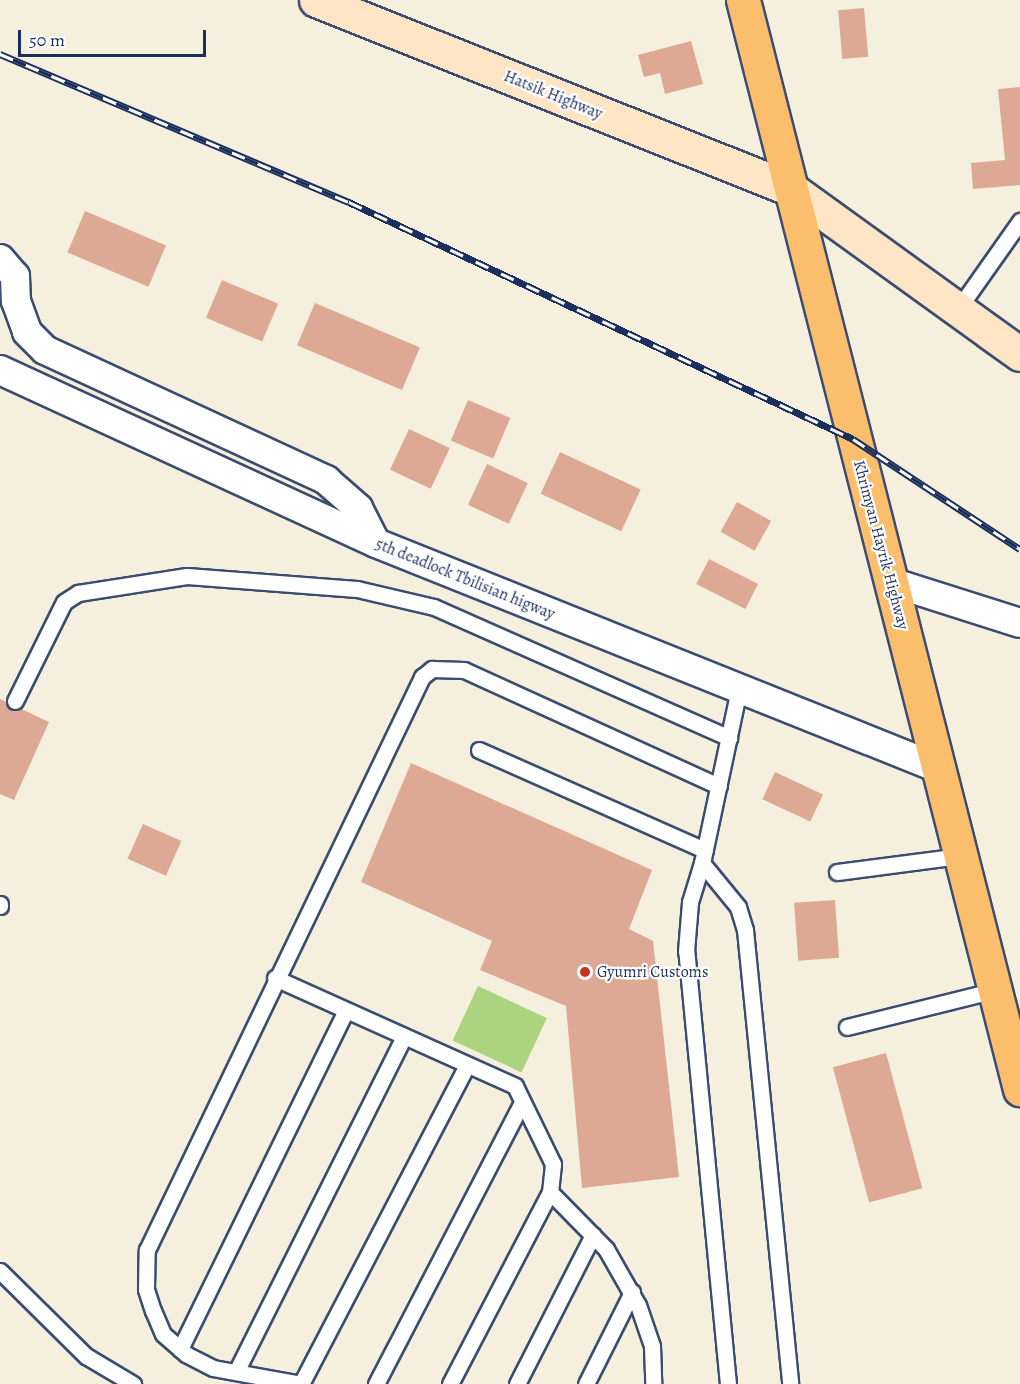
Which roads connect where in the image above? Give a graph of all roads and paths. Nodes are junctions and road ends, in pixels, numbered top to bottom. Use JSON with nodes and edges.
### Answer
{"nodes":[{"id":1,"x":316,"y":0,"type":"edge"},
{"id":2,"x":743,"y":0,"type":"edge"},
{"id":3,"x":791,"y":189,"type":"junction"},
{"id":4,"x":1020,"y":221,"type":"edge"},
{"id":5,"x":0,"y":260,"type":"edge"},
{"id":6,"x":958,"y":309,"type":"junction"},
{"id":7,"x":1020,"y":354,"type":"edge"},
{"id":8,"x":0,"y":370,"type":"edge"},
{"id":9,"x":376,"y":543,"type":"junction"},
{"id":10,"x":891,"y":582,"type":"junction"},
{"id":11,"x":1020,"y":623,"type":"edge"},
{"id":12,"x":739,"y":689,"type":"junction"},
{"id":13,"x":15,"y":701,"type":"dead end"},
{"id":14,"x":729,"y":738,"type":"junction"},
{"id":15,"x":479,"y":750,"type":"dead end"},
{"id":16,"x":938,"y":768,"type":"junction"},
{"id":17,"x":719,"y":786,"type":"junction"},
{"id":18,"x":703,"y":856,"type":"junction"},
{"id":19,"x":961,"y":856,"type":"junction"},
{"id":20,"x":837,"y":872,"type":"dead end"},
{"id":21,"x":275,"y":978,"type":"junction"},
{"id":22,"x":995,"y":990,"type":"junction"},
{"id":23,"x":346,"y":1010,"type":"junction"},
{"id":24,"x":847,"y":1027,"type":"dead end"},
{"id":25,"x":404,"y":1037,"type":"junction"},
{"id":26,"x":1016,"y":1056,"type":"edge"},
{"id":27,"x":467,"y":1065,"type":"junction"},
{"id":28,"x":1020,"y":1089,"type":"edge"},
{"id":29,"x":522,"y":1102,"type":"junction"},
{"id":30,"x":550,"y":1192,"type":"junction"},
{"id":31,"x":593,"y":1235,"type":"junction"},
{"id":32,"x":0,"y":1271,"type":"edge"},
{"id":33,"x":632,"y":1292,"type":"junction"},
{"id":34,"x":180,"y":1349,"type":"junction"},
{"id":35,"x":236,"y":1372,"type":"junction"},
{"id":36,"x":133,"y":1384,"type":"edge"},
{"id":37,"x":301,"y":1384,"type":"edge"},
{"id":38,"x":376,"y":1384,"type":"edge"},
{"id":39,"x":450,"y":1384,"type":"edge"},
{"id":40,"x":517,"y":1384,"type":"edge"},
{"id":41,"x":586,"y":1384,"type":"edge"},
{"id":42,"x":653,"y":1384,"type":"edge"},
{"id":43,"x":728,"y":1384,"type":"edge"},
{"id":44,"x":790,"y":1384,"type":"edge"}],
"edges":[{"from":1,"to":3,"type":"street","name":"Hatsik Highway"},
{"from":2,"to":3,"type":"highway","name":"Khrimyan Hayrik Highway"},
{"from":3,"to":6,"type":"street","name":"Hatsik Highway"},
{"from":3,"to":10,"type":"highway","name":"Khrimyan Hayrik Highway"},
{"from":4,"to":6,"type":"lane"},
{"from":5,"to":9,"type":"street"},
{"from":6,"to":7,"type":"street","name":"Hatsik Highway"},
{"from":8,"to":9,"type":"street","name":"5th deadlock Tbilisian higway"},
{"from":9,"to":12,"type":"street","name":"5th deadlock Tbilisian higway"},
{"from":10,"to":11,"type":"street"},
{"from":10,"to":16,"type":"highway","name":"Khrimyan Hayrik Highway"},
{"from":12,"to":14,"type":"lane"},
{"from":12,"to":16,"type":"street","name":"5th deadlock Tbilisian higway"},
{"from":13,"to":14,"type":"lane"},
{"from":14,"to":17,"type":"lane"},
{"from":15,"to":18,"type":"lane"},
{"from":16,"to":19,"type":"highway","name":"Khrimyan Hayrik Highway"},
{"from":17,"to":18,"type":"lane"},
{"from":17,"to":21,"type":"lane"},
{"from":18,"to":43,"type":"lane"},
{"from":18,"to":44,"type":"lane"},
{"from":19,"to":20,"type":"lane"},
{"from":19,"to":22,"type":"highway","name":"Khrimyan Hayrik Highway"},
{"from":21,"to":23,"type":"lane"},
{"from":21,"to":34,"type":"lane"},
{"from":22,"to":24,"type":"lane"},
{"from":22,"to":26,"type":"highway","name":"Khrimyan Hayrik Highway"},
{"from":23,"to":25,"type":"lane"},
{"from":23,"to":34,"type":"lane"},
{"from":25,"to":27,"type":"lane"},
{"from":25,"to":35,"type":"lane"},
{"from":26,"to":28,"type":"highway","name":"Khrimyan Hayrik Highway"},
{"from":27,"to":29,"type":"lane"},
{"from":27,"to":37,"type":"lane"},
{"from":29,"to":30,"type":"lane"},
{"from":29,"to":38,"type":"lane"},
{"from":30,"to":31,"type":"lane"},
{"from":30,"to":39,"type":"lane"},
{"from":31,"to":33,"type":"lane"},
{"from":31,"to":40,"type":"lane"},
{"from":32,"to":36,"type":"lane"},
{"from":33,"to":41,"type":"lane"},
{"from":33,"to":42,"type":"lane"},
{"from":34,"to":35,"type":"lane"},
{"from":35,"to":37,"type":"lane"}]}
